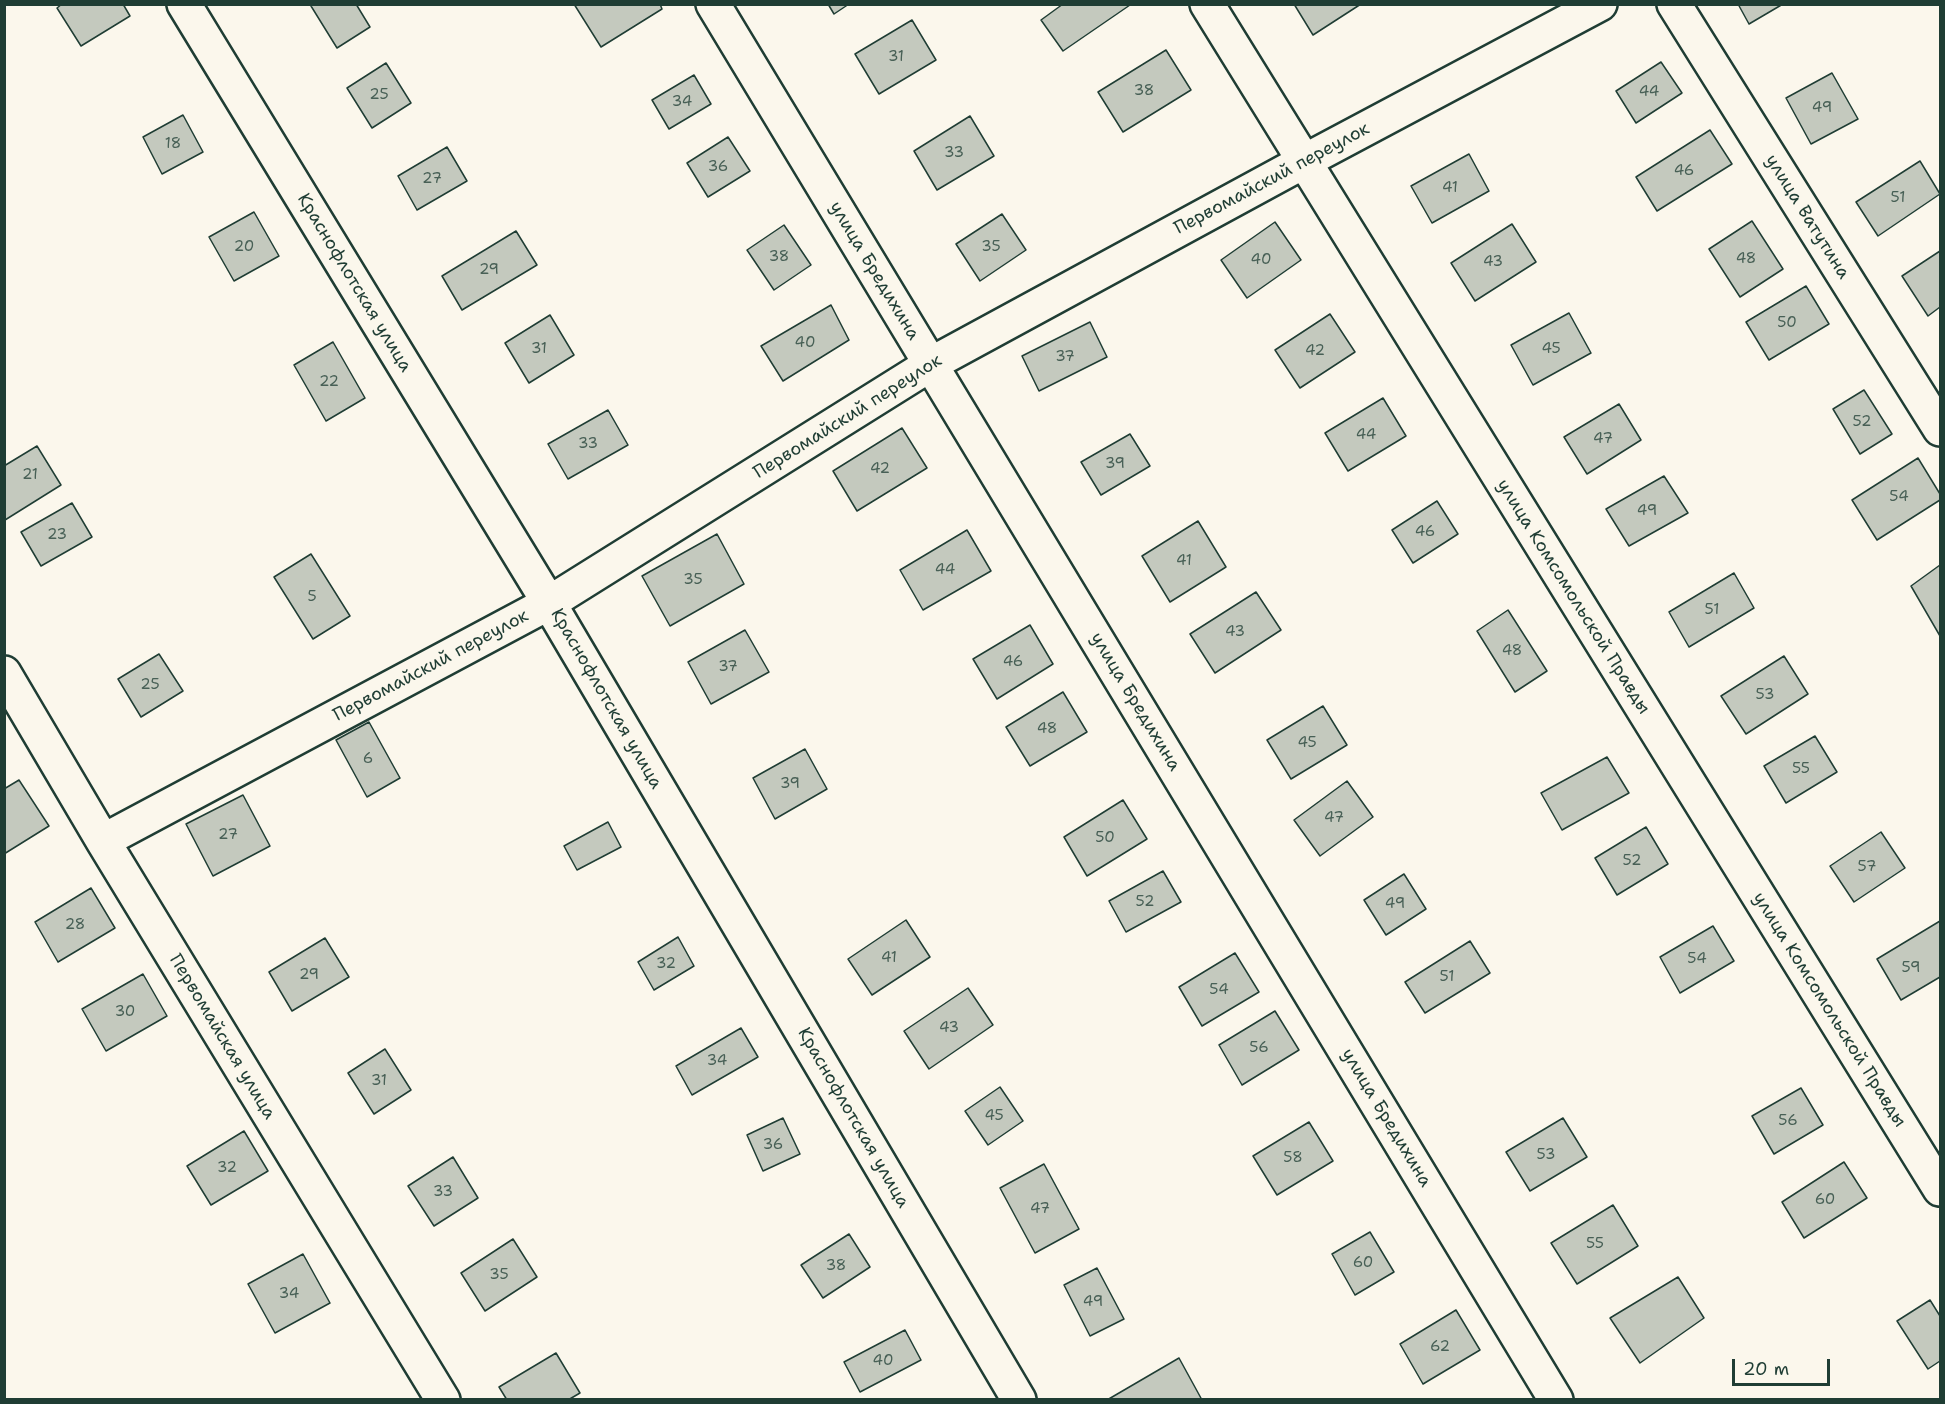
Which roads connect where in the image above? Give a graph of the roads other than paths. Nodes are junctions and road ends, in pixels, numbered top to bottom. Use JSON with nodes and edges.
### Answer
{"nodes":[{"id":1,"x":184,"y":4,"type":"edge"},
{"id":2,"x":713,"y":4,"type":"edge"},
{"id":3,"x":1207,"y":4,"type":"edge"},
{"id":4,"x":1600,"y":4,"type":"edge"},
{"id":5,"x":1674,"y":4,"type":"edge"},
{"id":6,"x":1303,"y":162,"type":"junction"},
{"id":7,"x":931,"y":364,"type":"junction"},
{"id":8,"x":1941,"y":429,"type":"edge"},
{"id":9,"x":549,"y":603,"type":"junction"},
{"id":10,"x":4,"y":673,"type":"edge"},
{"id":11,"x":103,"y":841,"type":"junction"},
{"id":12,"x":1941,"y":1189,"type":"edge"},
{"id":13,"x":443,"y":1400,"type":"edge"},
{"id":14,"x":1018,"y":1400,"type":"edge"},
{"id":15,"x":1556,"y":1400,"type":"edge"}],
"edges":[{"from":1,"to":9,"type":"street","name":"Краснофлотская улица"},
{"from":2,"to":7,"type":"street","name":"улица Бредихина"},
{"from":3,"to":6,"type":"street","name":"улица Комсомольской Правды"},
{"from":4,"to":6,"type":"street","name":"Первомайский переулок"},
{"from":5,"to":8,"type":"street","name":"улица Ватутина"},
{"from":6,"to":7,"type":"street","name":"Первомайский переулок"},
{"from":6,"to":12,"type":"street","name":"улица Комсомольской Правды"},
{"from":7,"to":9,"type":"street","name":"Первомайский переулок"},
{"from":7,"to":15,"type":"street","name":"улица Бредихина"},
{"from":9,"to":11,"type":"street","name":"Первомайский переулок"},
{"from":9,"to":14,"type":"street","name":"Краснофлотская улица"},
{"from":10,"to":11,"type":"street","name":"Первомайская улица"},
{"from":11,"to":13,"type":"street","name":"Первомайская улица"}]}
